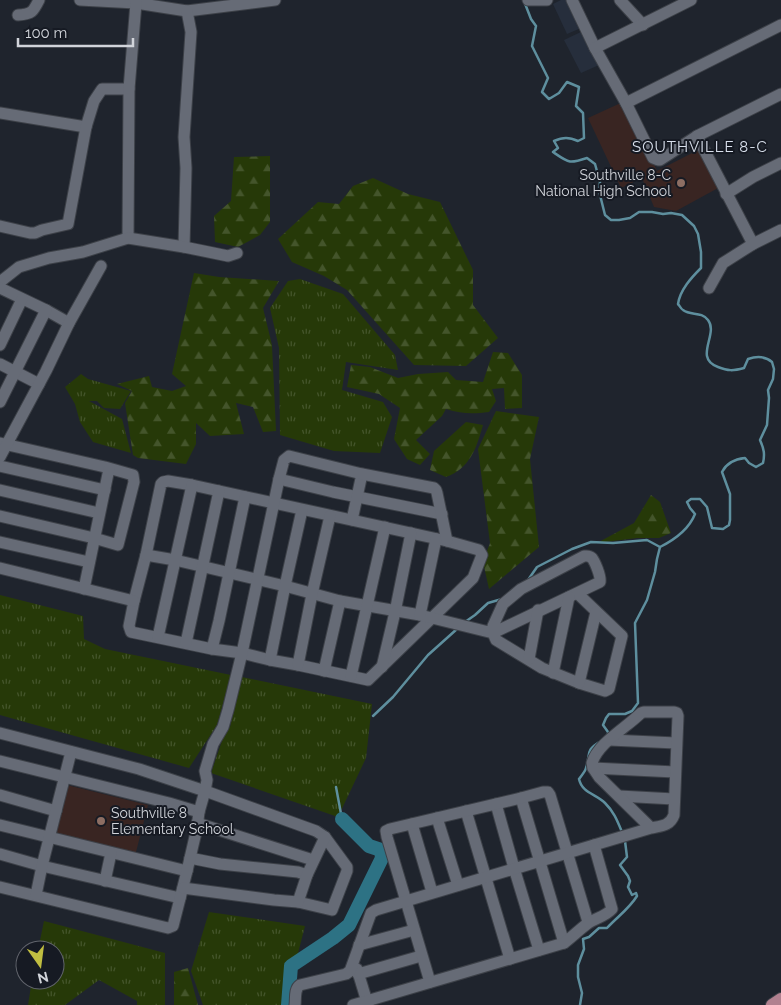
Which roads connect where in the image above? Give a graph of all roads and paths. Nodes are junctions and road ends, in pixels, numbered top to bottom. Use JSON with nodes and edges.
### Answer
{"nodes":[{"id":1,"x":39,"y":0,"type":"edge"},
{"id":2,"x":80,"y":0,"type":"edge"},
{"id":3,"x":275,"y":0,"type":"edge"},
{"id":4,"x":530,"y":0,"type":"edge"},
{"id":5,"x":547,"y":0,"type":"edge"},
{"id":6,"x":572,"y":0,"type":"edge"},
{"id":7,"x":620,"y":0,"type":"edge"},
{"id":8,"x":691,"y":0,"type":"edge"},
{"id":9,"x":136,"y":3,"type":"junction"},
{"id":10,"x":188,"y":11,"type":"junction"},
{"id":11,"x":18,"y":15,"type":"dead end"},
{"id":12,"x":643,"y":24,"type":"junction"},
{"id":13,"x":781,"y":25,"type":"edge"},
{"id":14,"x":595,"y":48,"type":"junction"},
{"id":15,"x":129,"y":89,"type":"junction"},
{"id":16,"x":781,"y":94,"type":"edge"},
{"id":17,"x":626,"y":102,"type":"junction"},
{"id":18,"x":0,"y":113,"type":"edge"},
{"id":19,"x":86,"y":127,"type":"junction"},
{"id":20,"x":697,"y":136,"type":"junction"},
{"id":21,"x":781,"y":163,"type":"edge"},
{"id":22,"x":726,"y":194,"type":"junction"},
{"id":23,"x":0,"y":226,"type":"edge"},
{"id":24,"x":781,"y":230,"type":"edge"},
{"id":25,"x":128,"y":238,"type":"junction"},
{"id":26,"x":753,"y":244,"type":"junction"},
{"id":27,"x":184,"y":247,"type":"junction"},
{"id":28,"x":238,"y":253,"type":"dead end"},
{"id":29,"x":101,"y":266,"type":"dead end"},
{"id":30,"x":0,"y":282,"type":"edge"},
{"id":31,"x":0,"y":288,"type":"edge"},
{"id":32,"x":709,"y":288,"type":"dead end"},
{"id":33,"x":22,"y":299,"type":"junction"},
{"id":34,"x":46,"y":310,"type":"junction"},
{"id":35,"x":69,"y":323,"type":"junction"},
{"id":36,"x":0,"y":344,"type":"edge"},
{"id":37,"x":0,"y":364,"type":"edge"},
{"id":38,"x":16,"y":372,"type":"junction"},
{"id":39,"x":39,"y":384,"type":"junction"},
{"id":40,"x":0,"y":402,"type":"edge"},
{"id":41,"x":3,"y":443,"type":"edge"},
{"id":42,"x":0,"y":457,"type":"edge"},
{"id":43,"x":0,"y":466,"type":"edge"},
{"id":44,"x":109,"y":469,"type":"junction"},
{"id":45,"x":362,"y":474,"type":"junction"},
{"id":46,"x":279,"y":479,"type":"junction"},
{"id":47,"x":192,"y":485,"type":"junction"},
{"id":48,"x":0,"y":490,"type":"edge"},
{"id":49,"x":104,"y":490,"type":"junction"},
{"id":50,"x":219,"y":491,"type":"junction"},
{"id":51,"x":245,"y":497,"type":"junction"},
{"id":52,"x":357,"y":497,"type":"junction"},
{"id":53,"x":274,"y":504,"type":"junction"},
{"id":54,"x":302,"y":510,"type":"junction"},
{"id":55,"x":100,"y":513,"type":"junction"},
{"id":56,"x":442,"y":514,"type":"junction"},
{"id":57,"x":0,"y":516,"type":"edge"},
{"id":58,"x":330,"y":516,"type":"junction"},
{"id":59,"x":352,"y":520,"type":"junction"},
{"id":60,"x":384,"y":528,"type":"junction"},
{"id":61,"x":411,"y":533,"type":"junction"},
{"id":62,"x":94,"y":538,"type":"junction"},
{"id":63,"x":442,"y":540,"type":"junction"},
{"id":64,"x":0,"y":542,"type":"edge"},
{"id":65,"x":146,"y":555,"type":"junction"},
{"id":66,"x":176,"y":560,"type":"junction"},
{"id":67,"x":89,"y":562,"type":"junction"},
{"id":68,"x":202,"y":567,"type":"junction"},
{"id":69,"x":0,"y":568,"type":"edge"},
{"id":70,"x":229,"y":574,"type":"junction"},
{"id":71,"x":257,"y":580,"type":"junction"},
{"id":72,"x":285,"y":586,"type":"junction"},
{"id":73,"x":84,"y":589,"type":"junction"},
{"id":74,"x":312,"y":594,"type":"junction"},
{"id":75,"x":573,"y":595,"type":"junction"},
{"id":76,"x":340,"y":600,"type":"junction"},
{"id":77,"x":134,"y":601,"type":"junction"},
{"id":78,"x":367,"y":606,"type":"junction"},
{"id":79,"x":538,"y":610,"type":"junction"},
{"id":80,"x":395,"y":612,"type":"junction"},
{"id":81,"x":596,"y":612,"type":"junction"},
{"id":82,"x":425,"y":617,"type":"junction"},
{"id":83,"x":493,"y":632,"type":"junction"},
{"id":84,"x":158,"y":636,"type":"junction"},
{"id":85,"x":186,"y":643,"type":"junction"},
{"id":86,"x":212,"y":649,"type":"junction"},
{"id":87,"x":242,"y":653,"type":"junction"},
{"id":88,"x":529,"y":659,"type":"junction"},
{"id":89,"x":270,"y":660,"type":"junction"},
{"id":90,"x":298,"y":664,"type":"junction"},
{"id":91,"x":382,"y":667,"type":"junction"},
{"id":92,"x":324,"y":670,"type":"junction"},
{"id":93,"x":553,"y":673,"type":"junction"},
{"id":94,"x":351,"y":676,"type":"junction"},
{"id":95,"x":579,"y":683,"type":"junction"},
{"id":96,"x":0,"y":733,"type":"edge"},
{"id":97,"x":610,"y":740,"type":"junction"},
{"id":98,"x":676,"y":743,"type":"junction"},
{"id":99,"x":71,"y":752,"type":"junction"},
{"id":100,"x":0,"y":761,"type":"edge"},
{"id":101,"x":593,"y":768,"type":"junction"},
{"id":102,"x":675,"y":772,"type":"junction"},
{"id":103,"x":65,"y":777,"type":"junction"},
{"id":104,"x":205,"y":791,"type":"junction"},
{"id":105,"x":0,"y":795,"type":"edge"},
{"id":106,"x":619,"y":796,"type":"junction"},
{"id":107,"x":521,"y":798,"type":"junction"},
{"id":108,"x":674,"y":799,"type":"junction"},
{"id":109,"x":496,"y":804,"type":"junction"},
{"id":110,"x":466,"y":811,"type":"junction"},
{"id":111,"x":56,"y":812,"type":"junction"},
{"id":112,"x":198,"y":817,"type":"junction"},
{"id":113,"x":437,"y":818,"type":"junction"},
{"id":114,"x":412,"y":824,"type":"junction"},
{"id":115,"x":0,"y":825,"type":"edge"},
{"id":116,"x":651,"y":828,"type":"junction"},
{"id":117,"x":325,"y":837,"type":"junction"},
{"id":118,"x":49,"y":838,"type":"junction"},
{"id":119,"x":594,"y":845,"type":"junction"},
{"id":120,"x":111,"y":853,"type":"junction"},
{"id":121,"x":567,"y":853,"type":"junction"},
{"id":122,"x":0,"y":854,"type":"edge"},
{"id":123,"x":190,"y":858,"type":"junction"},
{"id":124,"x":313,"y":860,"type":"junction"},
{"id":125,"x":540,"y":861,"type":"junction"},
{"id":126,"x":42,"y":866,"type":"junction"},
{"id":127,"x":514,"y":868,"type":"junction"},
{"id":128,"x":187,"y":871,"type":"junction"},
{"id":129,"x":307,"y":875,"type":"junction"},
{"id":130,"x":485,"y":876,"type":"junction"},
{"id":131,"x":105,"y":881,"type":"junction"},
{"id":132,"x":458,"y":885,"type":"junction"},
{"id":133,"x":0,"y":887,"type":"edge"},
{"id":134,"x":432,"y":892,"type":"junction"},
{"id":135,"x":181,"y":893,"type":"junction"},
{"id":136,"x":36,"y":895,"type":"junction"},
{"id":137,"x":405,"y":900,"type":"junction"},
{"id":138,"x":298,"y":902,"type":"junction"},
{"id":139,"x":588,"y":922,"type":"junction"},
{"id":140,"x":414,"y":930,"type":"junction"},
{"id":141,"x":564,"y":943,"type":"junction"},
{"id":142,"x":360,"y":945,"type":"junction"},
{"id":143,"x":538,"y":950,"type":"junction"},
{"id":144,"x":421,"y":956,"type":"junction"},
{"id":145,"x":510,"y":959,"type":"junction"},
{"id":146,"x":354,"y":961,"type":"junction"},
{"id":147,"x":358,"y":974,"type":"junction"},
{"id":148,"x":430,"y":982,"type":"junction"},
{"id":149,"x":781,"y":999,"type":"edge"},
{"id":150,"x":368,"y":1003,"type":"edge"},
{"id":151,"x":295,"y":1005,"type":"edge"},
{"id":152,"x":353,"y":1005,"type":"edge"},
{"id":153,"x":772,"y":1005,"type":"edge"}],
"edges":[{"from":1,"to":11,"type":"street"},
{"from":2,"to":9,"type":"street"},
{"from":3,"to":10,"type":"street"},
{"from":4,"to":5,"type":"street"},
{"from":6,"to":14,"type":"street"},
{"from":7,"to":12,"type":"street"},
{"from":8,"to":12,"type":"street"},
{"from":9,"to":10,"type":"street"},
{"from":9,"to":15,"type":"street"},
{"from":10,"to":27,"type":"street"},
{"from":12,"to":14,"type":"street"},
{"from":13,"to":17,"type":"street"},
{"from":14,"to":17,"type":"street"},
{"from":15,"to":19,"type":"street"},
{"from":15,"to":25,"type":"street"},
{"from":16,"to":20,"type":"street"},
{"from":17,"to":20,"type":"street"},
{"from":18,"to":19,"type":"street"},
{"from":19,"to":23,"type":"street"},
{"from":20,"to":22,"type":"street"},
{"from":21,"to":22,"type":"street"},
{"from":22,"to":26,"type":"street"},
{"from":24,"to":26,"type":"street"},
{"from":25,"to":27,"type":"street"},
{"from":25,"to":30,"type":"street"},
{"from":26,"to":32,"type":"street"},
{"from":27,"to":28,"type":"street"},
{"from":29,"to":35,"type":"street"},
{"from":31,"to":33,"type":"street"},
{"from":33,"to":34,"type":"street"},
{"from":33,"to":36,"type":"street"},
{"from":34,"to":35,"type":"street"},
{"from":34,"to":38,"type":"street"},
{"from":35,"to":39,"type":"street"},
{"from":37,"to":38,"type":"street"},
{"from":38,"to":39,"type":"street"},
{"from":38,"to":40,"type":"street"},
{"from":39,"to":41,"type":"street"},
{"from":41,"to":42,"type":"street"},
{"from":41,"to":44,"type":"street"},
{"from":43,"to":49,"type":"street"},
{"from":44,"to":49,"type":"street"},
{"from":44,"to":62,"type":"street"},
{"from":45,"to":46,"type":"street"},
{"from":45,"to":52,"type":"street"},
{"from":45,"to":56,"type":"street"},
{"from":46,"to":52,"type":"street"},
{"from":46,"to":53,"type":"street"},
{"from":47,"to":50,"type":"street"},
{"from":47,"to":65,"type":"street"},
{"from":47,"to":66,"type":"street"},
{"from":48,"to":55,"type":"street"},
{"from":49,"to":55,"type":"street"},
{"from":50,"to":51,"type":"street"},
{"from":50,"to":68,"type":"street"},
{"from":51,"to":53,"type":"street"},
{"from":51,"to":70,"type":"street"},
{"from":52,"to":56,"type":"street"},
{"from":52,"to":59,"type":"street"},
{"from":53,"to":54,"type":"street"},
{"from":53,"to":71,"type":"street"},
{"from":54,"to":58,"type":"street"},
{"from":54,"to":72,"type":"street"},
{"from":55,"to":62,"type":"street"},
{"from":56,"to":63,"type":"street"},
{"from":57,"to":62,"type":"street"},
{"from":58,"to":59,"type":"street"},
{"from":58,"to":74,"type":"street"},
{"from":59,"to":60,"type":"street"},
{"from":60,"to":61,"type":"street"},
{"from":60,"to":78,"type":"street"},
{"from":61,"to":63,"type":"street"},
{"from":61,"to":80,"type":"street"},
{"from":62,"to":67,"type":"street"},
{"from":63,"to":82,"type":"street"},
{"from":63,"to":82,"type":"street"},
{"from":64,"to":67,"type":"street"},
{"from":65,"to":66,"type":"street"},
{"from":65,"to":77,"type":"street"},
{"from":66,"to":68,"type":"street"},
{"from":66,"to":84,"type":"street"},
{"from":67,"to":73,"type":"street"},
{"from":68,"to":70,"type":"street"},
{"from":68,"to":85,"type":"street"},
{"from":69,"to":73,"type":"street"},
{"from":70,"to":71,"type":"street"},
{"from":70,"to":86,"type":"street"},
{"from":71,"to":72,"type":"street"},
{"from":71,"to":87,"type":"street"},
{"from":72,"to":74,"type":"street"},
{"from":72,"to":89,"type":"street"},
{"from":73,"to":77,"type":"street"},
{"from":74,"to":76,"type":"street"},
{"from":74,"to":90,"type":"street"},
{"from":75,"to":79,"type":"street"},
{"from":75,"to":81,"type":"street"},
{"from":75,"to":83,"type":"street"},
{"from":75,"to":93,"type":"street"},
{"from":76,"to":78,"type":"street"},
{"from":76,"to":92,"type":"street"},
{"from":77,"to":84,"type":"street"},
{"from":78,"to":80,"type":"street"},
{"from":78,"to":94,"type":"street"},
{"from":79,"to":83,"type":"street"},
{"from":79,"to":88,"type":"street"},
{"from":80,"to":82,"type":"street"},
{"from":80,"to":91,"type":"street"},
{"from":81,"to":95,"type":"street"},
{"from":81,"to":95,"type":"street"},
{"from":82,"to":83,"type":"street"},
{"from":82,"to":91,"type":"street"},
{"from":83,"to":88,"type":"street"},
{"from":84,"to":85,"type":"street"},
{"from":85,"to":86,"type":"street"},
{"from":86,"to":87,"type":"street"},
{"from":87,"to":89,"type":"street"},
{"from":87,"to":104,"type":"street"},
{"from":88,"to":93,"type":"street"},
{"from":89,"to":90,"type":"street"},
{"from":90,"to":92,"type":"street"},
{"from":91,"to":94,"type":"street"},
{"from":92,"to":94,"type":"street"},
{"from":93,"to":95,"type":"street"},
{"from":96,"to":99,"type":"street"},
{"from":97,"to":98,"type":"street"},
{"from":97,"to":98,"type":"street"},
{"from":97,"to":101,"type":"street"},
{"from":98,"to":102,"type":"street"},
{"from":99,"to":103,"type":"street"},
{"from":99,"to":104,"type":"street"},
{"from":100,"to":103,"type":"street"},
{"from":101,"to":102,"type":"street"},
{"from":101,"to":106,"type":"street"},
{"from":102,"to":108,"type":"street"},
{"from":103,"to":111,"type":"street"},
{"from":103,"to":112,"type":"street"},
{"from":104,"to":112,"type":"street"},
{"from":104,"to":117,"type":"street"},
{"from":105,"to":111,"type":"street"},
{"from":106,"to":108,"type":"street"},
{"from":106,"to":116,"type":"street"},
{"from":107,"to":109,"type":"street"},
{"from":107,"to":121,"type":"street"},
{"from":107,"to":125,"type":"street"},
{"from":108,"to":116,"type":"street"},
{"from":109,"to":110,"type":"street"},
{"from":109,"to":127,"type":"street"},
{"from":110,"to":113,"type":"street"},
{"from":110,"to":130,"type":"street"},
{"from":111,"to":118,"type":"street"},
{"from":112,"to":123,"type":"street"},
{"from":112,"to":124,"type":"street"},
{"from":113,"to":114,"type":"street"},
{"from":113,"to":132,"type":"street"},
{"from":114,"to":134,"type":"street"},
{"from":114,"to":137,"type":"street"},
{"from":115,"to":118,"type":"street"},
{"from":116,"to":119,"type":"street"},
{"from":117,"to":124,"type":"street"},
{"from":117,"to":138,"type":"street"},
{"from":118,"to":120,"type":"street"},
{"from":118,"to":126,"type":"street"},
{"from":119,"to":121,"type":"street"},
{"from":119,"to":139,"type":"street"},
{"from":120,"to":128,"type":"street"},
{"from":120,"to":131,"type":"street"},
{"from":121,"to":125,"type":"street"},
{"from":121,"to":139,"type":"street"},
{"from":122,"to":126,"type":"street"},
{"from":123,"to":128,"type":"street"},
{"from":123,"to":129,"type":"street"},
{"from":124,"to":129,"type":"street"},
{"from":125,"to":127,"type":"street"},
{"from":125,"to":141,"type":"street"},
{"from":126,"to":131,"type":"street"},
{"from":126,"to":136,"type":"street"},
{"from":127,"to":130,"type":"street"},
{"from":127,"to":143,"type":"street"},
{"from":128,"to":135,"type":"street"},
{"from":129,"to":138,"type":"street"},
{"from":130,"to":132,"type":"street"},
{"from":130,"to":145,"type":"street"},
{"from":131,"to":135,"type":"street"},
{"from":132,"to":134,"type":"street"},
{"from":133,"to":136,"type":"street"},
{"from":134,"to":137,"type":"street"},
{"from":135,"to":136,"type":"street"},
{"from":135,"to":138,"type":"street"},
{"from":137,"to":140,"type":"street"},
{"from":137,"to":142,"type":"street"},
{"from":139,"to":141,"type":"street"},
{"from":140,"to":142,"type":"street"},
{"from":140,"to":144,"type":"street"},
{"from":141,"to":143,"type":"street"},
{"from":142,"to":146,"type":"street"},
{"from":143,"to":145,"type":"street"},
{"from":144,"to":147,"type":"street"},
{"from":144,"to":148,"type":"street"},
{"from":145,"to":148,"type":"street"},
{"from":146,"to":147,"type":"street"},
{"from":146,"to":151,"type":"street"},
{"from":147,"to":150,"type":"street"},
{"from":148,"to":150,"type":"street"},
{"from":149,"to":153,"type":"main road"},
{"from":150,"to":152,"type":"street"}]}
